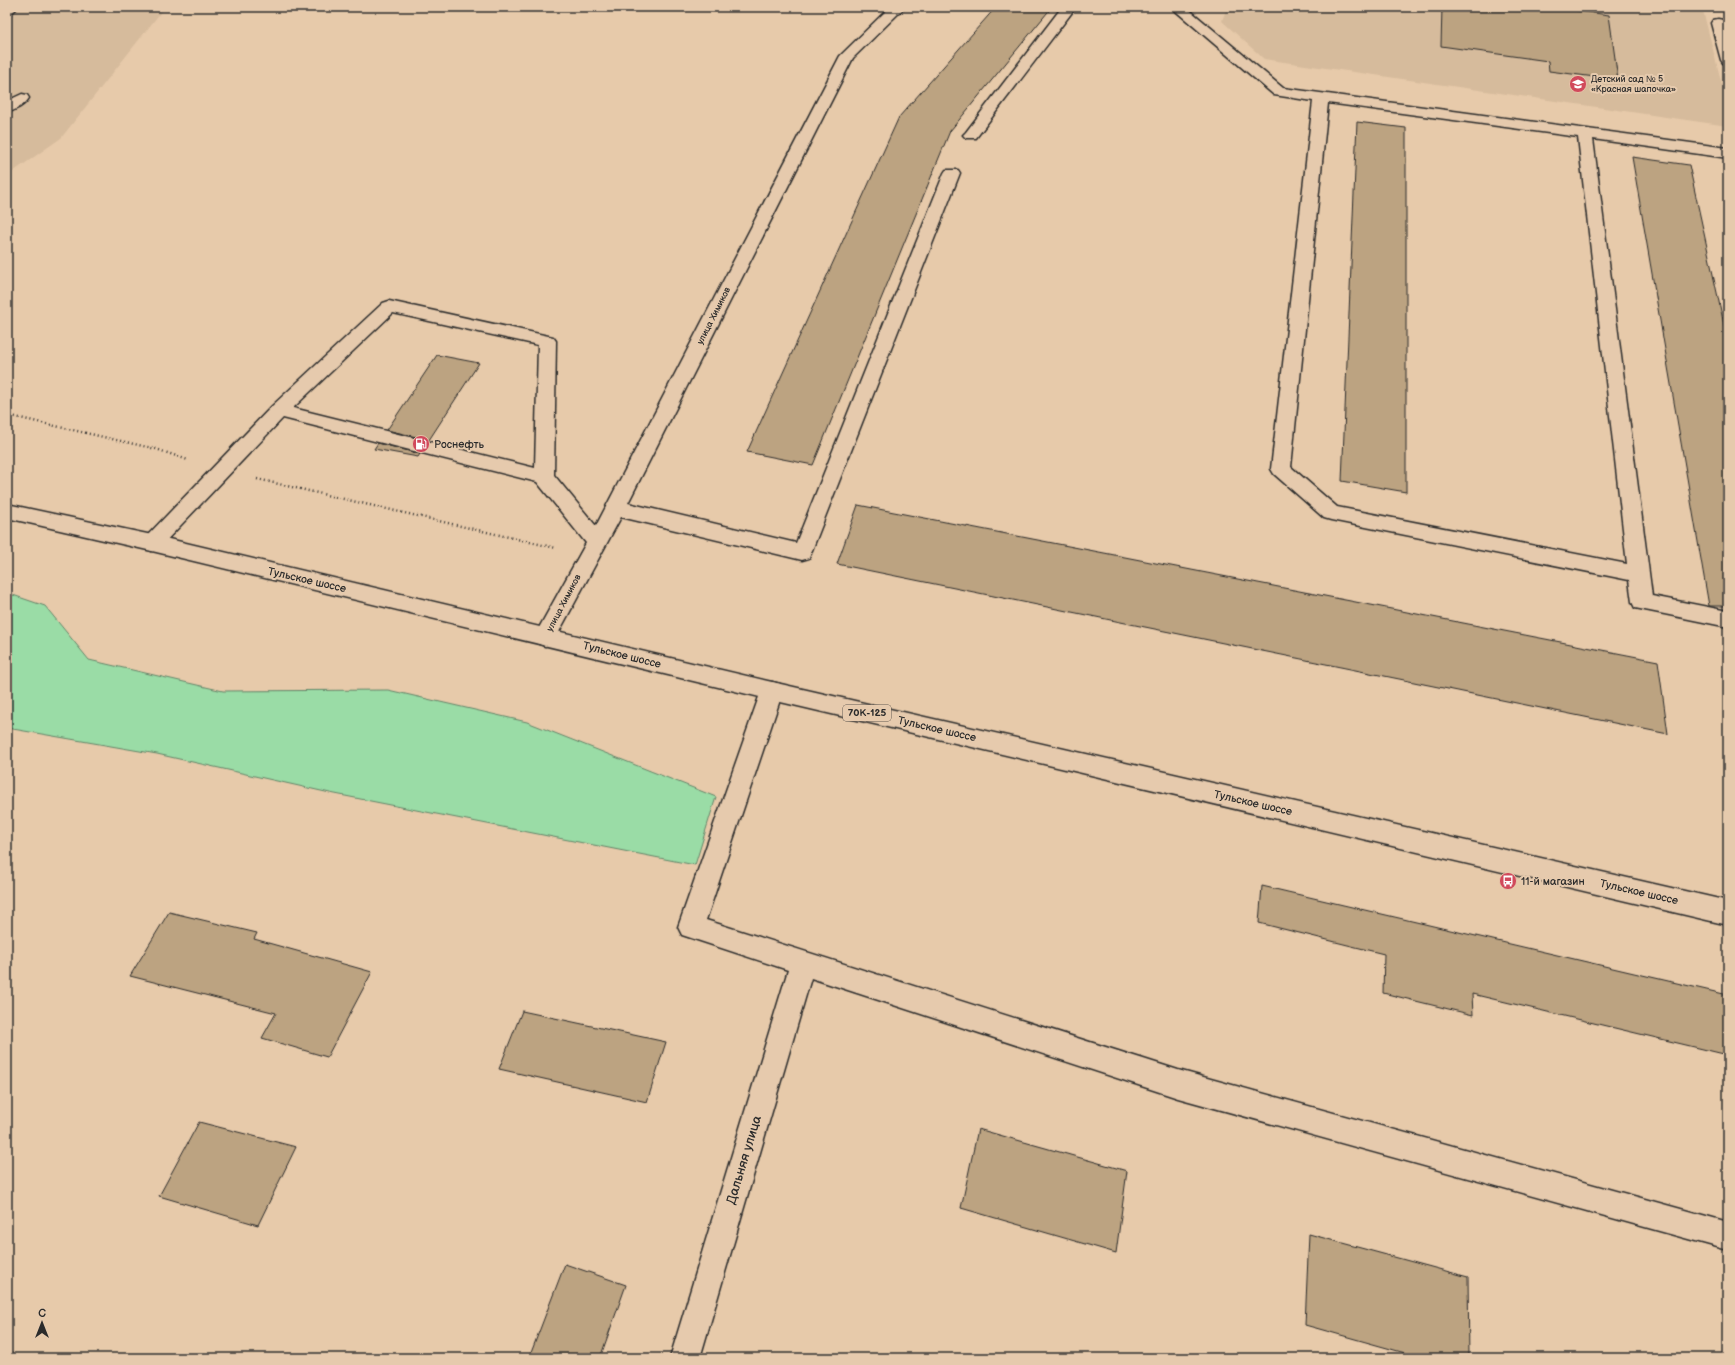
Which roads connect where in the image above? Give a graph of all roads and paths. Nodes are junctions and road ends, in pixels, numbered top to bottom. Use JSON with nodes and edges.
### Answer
{"nodes":[{"id":1,"x":12,"y":7,"type":"edge"},
{"id":2,"x":898,"y":7,"type":"edge"},
{"id":3,"x":1069,"y":7,"type":"edge"},
{"id":4,"x":1178,"y":7,"type":"edge"},
{"id":5,"x":7,"y":10,"type":"edge"},
{"id":6,"x":1718,"y":23,"type":"dead end"},
{"id":7,"x":1728,"y":60,"type":"edge"},
{"id":8,"x":22,"y":98,"type":"dead end"},
{"id":9,"x":1321,"y":98,"type":"junction"},
{"id":10,"x":7,"y":108,"type":"edge"},
{"id":11,"x":1585,"y":134,"type":"junction"},
{"id":12,"x":971,"y":135,"type":"dead end"},
{"id":13,"x":1728,"y":153,"type":"edge"},
{"id":14,"x":952,"y":173,"type":"dead end"},
{"id":15,"x":279,"y":411,"type":"junction"},
{"id":16,"x":7,"y":415,"type":"edge"},
{"id":17,"x":221,"y":471,"type":"junction"},
{"id":18,"x":544,"y":477,"type":"junction"},
{"id":19,"x":616,"y":508,"type":"junction"},
{"id":20,"x":7,"y":511,"type":"edge"},
{"id":21,"x":152,"y":543,"type":"junction"},
{"id":22,"x":593,"y":549,"type":"junction"},
{"id":23,"x":1639,"y":574,"type":"junction"},
{"id":24,"x":1728,"y":619,"type":"edge"},
{"id":25,"x":546,"y":637,"type":"junction"},
{"id":26,"x":772,"y":691,"type":"junction"},
{"id":27,"x":1728,"y":913,"type":"edge"},
{"id":28,"x":804,"y":962,"type":"junction"},
{"id":29,"x":1728,"y":1236,"type":"edge"},
{"id":30,"x":685,"y":1358,"type":"edge"}],
"edges":[{"from":1,"to":5,"type":"street"},
{"from":2,"to":19,"type":"street","name":"улица Химиков"},
{"from":3,"to":12,"type":"street"},
{"from":4,"to":9,"type":"street"},
{"from":6,"to":7,"type":"street"},
{"from":8,"to":10,"type":"street"},
{"from":9,"to":11,"type":"street"},
{"from":9,"to":23,"type":"street"},
{"from":11,"to":13,"type":"street"},
{"from":11,"to":23,"type":"street"},
{"from":14,"to":19,"type":"street"},
{"from":15,"to":17,"type":"street"},
{"from":15,"to":18,"type":"street"},
{"from":15,"to":18,"type":"street"},
{"from":16,"to":17,"type":"path"},
{"from":17,"to":21,"type":"street"},
{"from":17,"to":22,"type":"path"},
{"from":18,"to":22,"type":"street"},
{"from":19,"to":22,"type":"street","name":"улица Химиков"},
{"from":20,"to":21,"type":"street","name":"Тульское шоссе","number":"70К-125"},
{"from":21,"to":25,"type":"street","name":"Тульское шоссе","number":"70К-125"},
{"from":22,"to":25,"type":"street","name":"улица Химиков"},
{"from":23,"to":24,"type":"street"},
{"from":25,"to":26,"type":"street","name":"Тульское шоссе","number":"70К-125"},
{"from":26,"to":27,"type":"street","name":"Тульское шоссе","number":"70К-125"},
{"from":26,"to":28,"type":"street"},
{"from":28,"to":29,"type":"street"},
{"from":28,"to":30,"type":"street","name":"Дальняя улица"}]}
